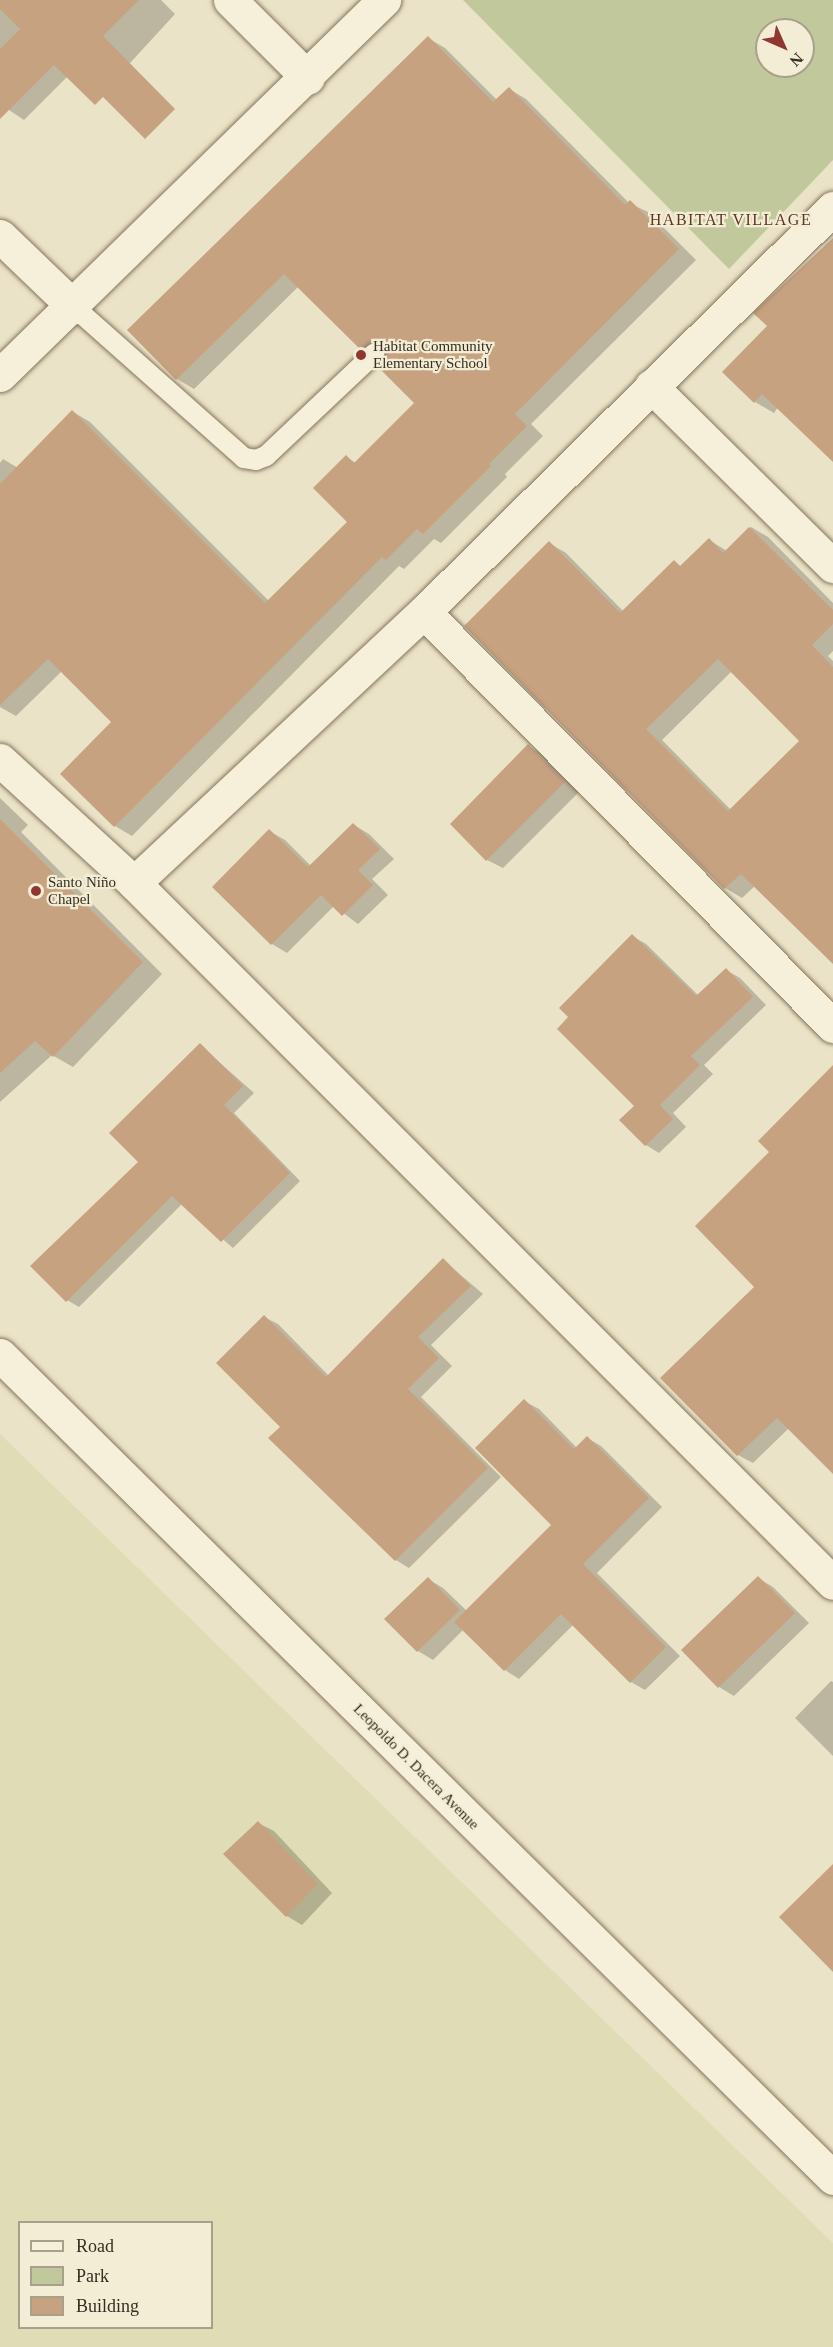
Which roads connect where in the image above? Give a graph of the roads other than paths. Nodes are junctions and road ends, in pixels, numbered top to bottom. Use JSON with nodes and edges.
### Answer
{"nodes":[{"id":1,"x":230,"y":0,"type":"edge"},
{"id":2,"x":384,"y":0,"type":"edge"},
{"id":3,"x":308,"y":78,"type":"junction"},
{"id":4,"x":833,"y":208,"type":"edge"},
{"id":5,"x":0,"y":236,"type":"edge"},
{"id":6,"x":74,"y":307,"type":"junction"},
{"id":7,"x":374,"y":354,"type":"dead end"},
{"id":8,"x":0,"y":375,"type":"edge"},
{"id":9,"x":651,"y":386,"type":"junction"},
{"id":10,"x":833,"y":566,"type":"edge"},
{"id":11,"x":424,"y":612,"type":"junction"},
{"id":12,"x":0,"y":760,"type":"edge"},
{"id":13,"x":134,"y":883,"type":"junction"},
{"id":14,"x":833,"y":1026,"type":"edge"},
{"id":15,"x":0,"y":1355,"type":"edge"},
{"id":16,"x":833,"y":1583,"type":"edge"},
{"id":17,"x":833,"y":2178,"type":"edge"}],
"edges":[{"from":1,"to":3,"type":"street"},
{"from":2,"to":3,"type":"street"},
{"from":3,"to":6,"type":"street"},
{"from":4,"to":9,"type":"street"},
{"from":5,"to":6,"type":"street"},
{"from":6,"to":7,"type":"lane"},
{"from":6,"to":8,"type":"street"},
{"from":9,"to":10,"type":"street"},
{"from":9,"to":11,"type":"street"},
{"from":11,"to":13,"type":"street"},
{"from":11,"to":14,"type":"street"},
{"from":12,"to":13,"type":"street"},
{"from":13,"to":16,"type":"street"},
{"from":15,"to":17,"type":"street","name":"Leopoldo D. Dacera Avenue"}]}
